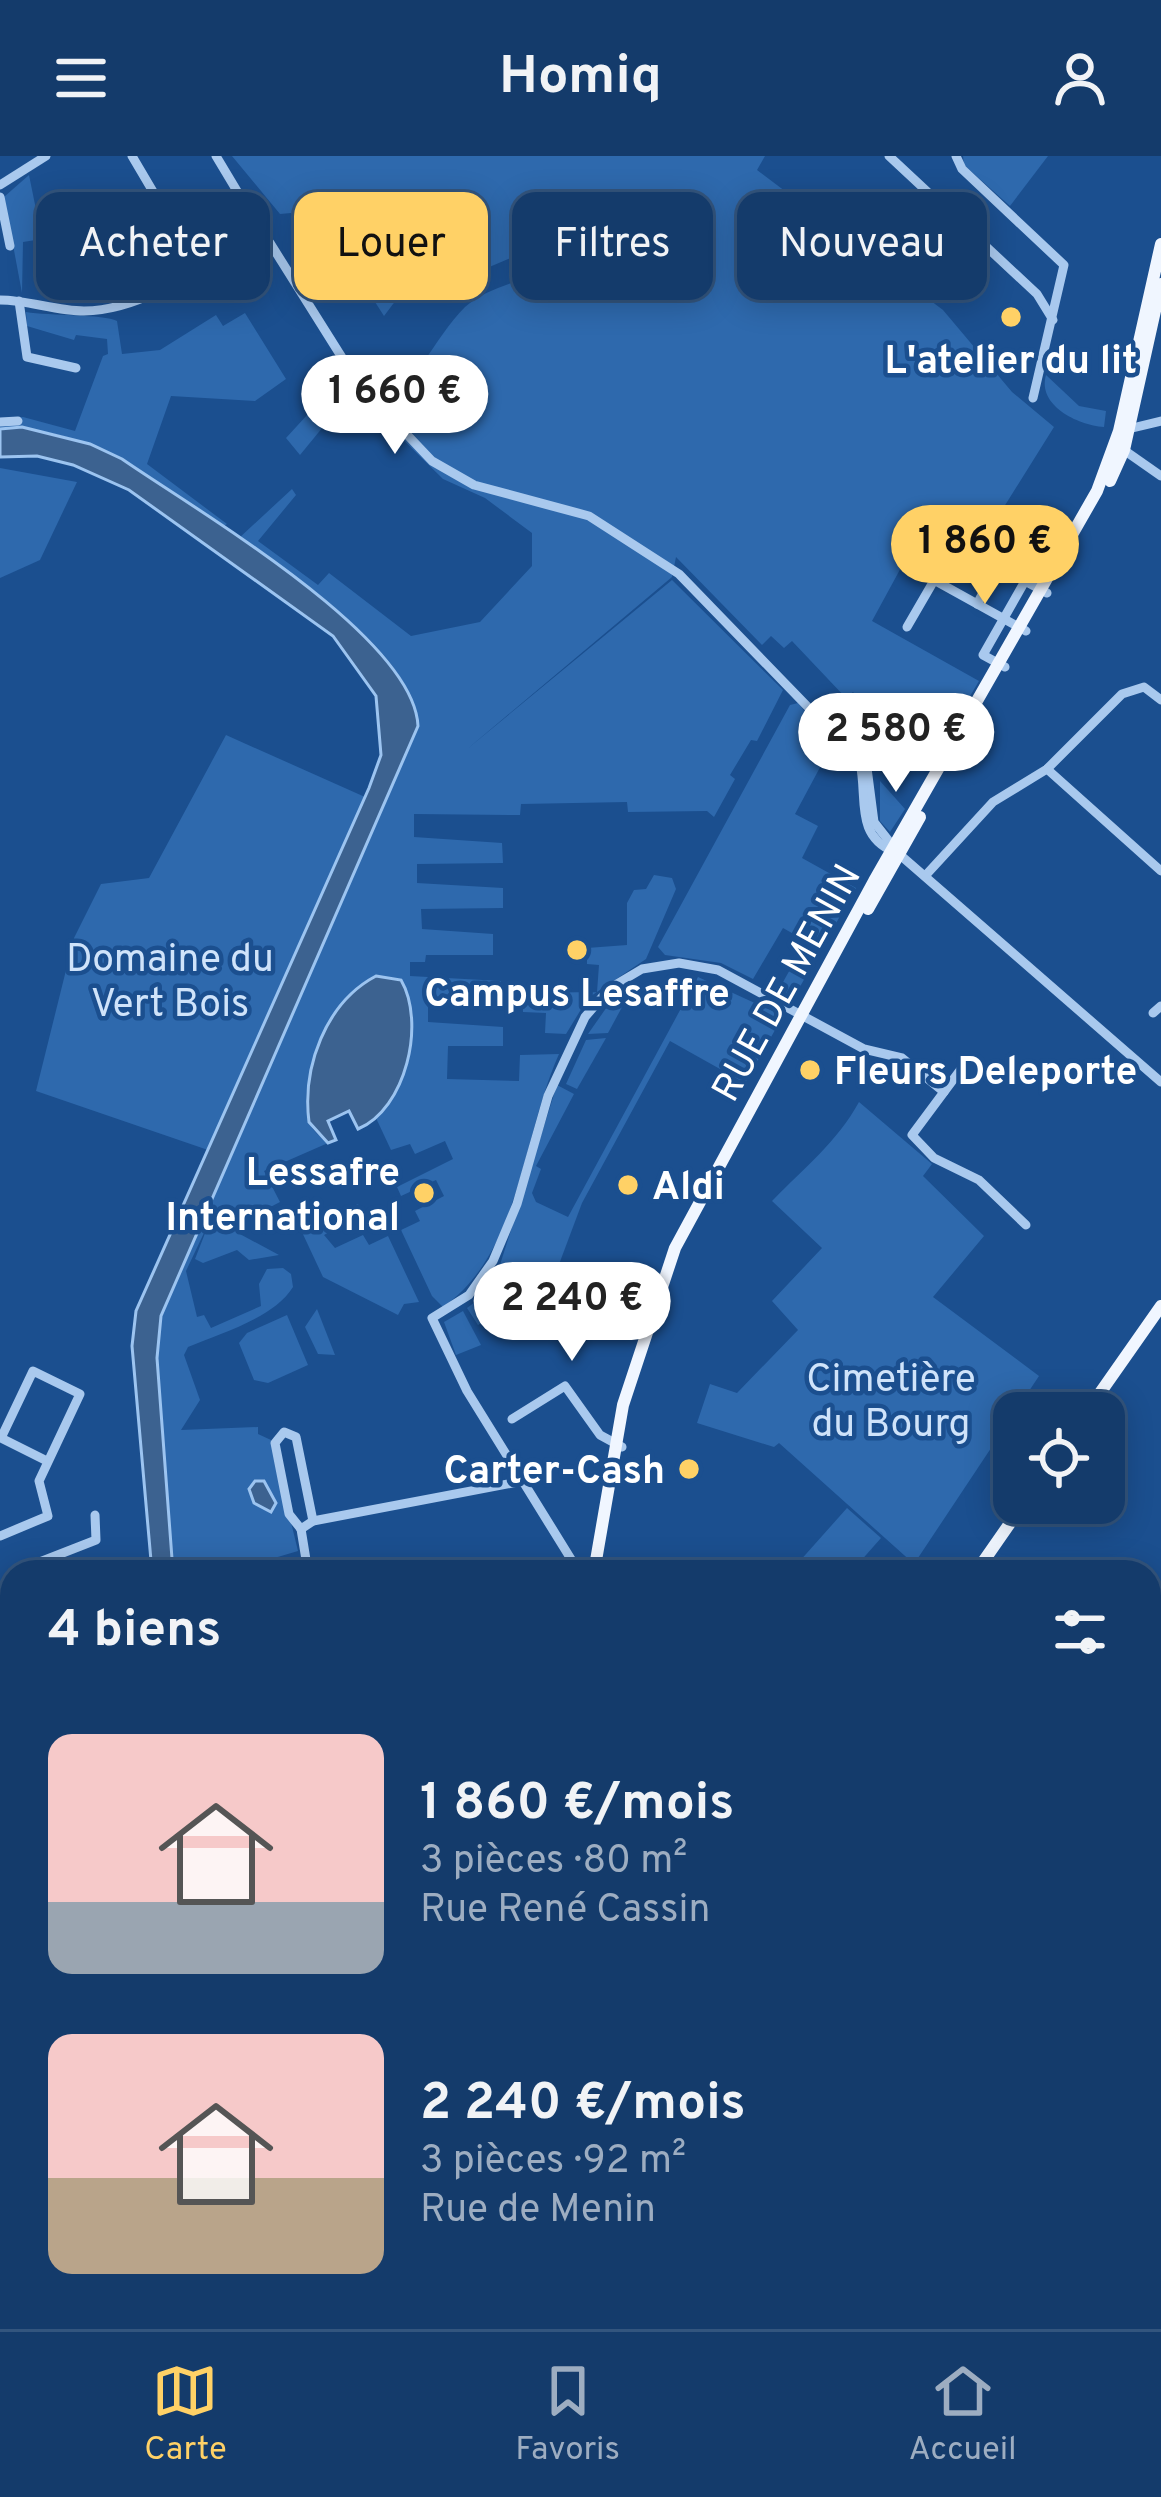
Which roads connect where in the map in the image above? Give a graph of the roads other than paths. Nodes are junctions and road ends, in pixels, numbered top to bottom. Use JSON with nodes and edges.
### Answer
{"nodes":[{"id":1,"x":46,"y":156,"type":"edge"},
{"id":2,"x":132,"y":156,"type":"edge"},
{"id":3,"x":216,"y":156,"type":"edge"},
{"id":4,"x":889,"y":156,"type":"edge"},
{"id":5,"x":956,"y":156,"type":"edge"},
{"id":6,"x":0,"y":185,"type":"edge"},
{"id":7,"x":153,"y":192,"type":"edge"},
{"id":8,"x":238,"y":192,"type":"edge"},
{"id":9,"x":0,"y":197,"type":"edge"},
{"id":10,"x":270,"y":243,"type":"edge"},
{"id":11,"x":10,"y":246,"type":"dead end"},
{"id":12,"x":1161,"y":248,"type":"edge"},
{"id":13,"x":1161,"y":284,"type":"edge"},
{"id":14,"x":0,"y":300,"type":"edge"},
{"id":15,"x":136,"y":300,"type":"edge"},
{"id":16,"x":19,"y":301,"type":"junction"},
{"id":17,"x":1053,"y":320,"type":"junction"},
{"id":18,"x":76,"y":368,"type":"dead end"},
{"id":19,"x":1034,"y":398,"type":"dead end"},
{"id":20,"x":17,"y":421,"type":"dead end"},
{"id":21,"x":1161,"y":421,"type":"edge"},
{"id":22,"x":0,"y":422,"type":"edge"},
{"id":23,"x":1122,"y":439,"type":"junction"},
{"id":24,"x":1161,"y":476,"type":"edge"},
{"id":25,"x":917,"y":550,"type":"dead end"},
{"id":26,"x":997,"y":566,"type":"dead end"},
{"id":27,"x":934,"y":580,"type":"junction"},
{"id":28,"x":1044,"y":592,"type":"junction"},
{"id":29,"x":977,"y":604,"type":"junction"},
{"id":30,"x":1004,"y":619,"type":"junction"},
{"id":31,"x":907,"y":628,"type":"dead end"},
{"id":32,"x":1023,"y":629,"type":"junction"},
{"id":33,"x":1002,"y":666,"type":"junction"},
{"id":34,"x":1161,"y":700,"type":"edge"},
{"id":35,"x":1047,"y":770,"type":"junction"},
{"id":36,"x":895,"y":850,"type":"junction"},
{"id":37,"x":1161,"y":872,"type":"edge"},
{"id":38,"x":925,"y":876,"type":"junction"},
{"id":39,"x":805,"y":1016,"type":"junction"},
{"id":40,"x":970,"y":1057,"type":"dead end"},
{"id":41,"x":1158,"y":1076,"type":"edge"},
{"id":42,"x":944,"y":1092,"type":"junction"},
{"id":43,"x":1024,"y":1199,"type":"dead end"},
{"id":44,"x":1012,"y":1212,"type":"junction"},
{"id":45,"x":1026,"y":1226,"type":"dead end"},
{"id":46,"x":1161,"y":1306,"type":"edge"},
{"id":47,"x":1101,"y":1392,"type":"edge"},
{"id":48,"x":512,"y":1420,"type":"dead end"},
{"id":49,"x":618,"y":1446,"type":"junction"},
{"id":50,"x":47,"y":1461,"type":"junction"},
{"id":51,"x":523,"y":1481,"type":"junction"},
{"id":52,"x":95,"y":1515,"type":"dead end"},
{"id":53,"x":313,"y":1521,"type":"junction"},
{"id":54,"x":1009,"y":1524,"type":"edge"},
{"id":55,"x":301,"y":1529,"type":"junction"},
{"id":56,"x":0,"y":1536,"type":"edge"},
{"id":57,"x":44,"y":1560,"type":"edge"},
{"id":58,"x":306,"y":1560,"type":"edge"},
{"id":59,"x":572,"y":1560,"type":"edge"},
{"id":60,"x":600,"y":1560,"type":"edge"},
{"id":61,"x":984,"y":1560,"type":"edge"}],
"edges":[{"from":1,"to":6,"type":"street"},
{"from":2,"to":7,"type":"street"},
{"from":3,"to":8,"type":"street"},
{"from":4,"to":17,"type":"street"},
{"from":5,"to":17,"type":"street"},
{"from":9,"to":11,"type":"street"},
{"from":10,"to":36,"type":"street"},
{"from":12,"to":23,"type":"main road","name":"RUE DE MENIN"},
{"from":13,"to":23,"type":"main road","name":"RUE DE MENIN"},
{"from":14,"to":16,"type":"street"},
{"from":15,"to":16,"type":"street"},
{"from":16,"to":18,"type":"street"},
{"from":17,"to":19,"type":"street"},
{"from":20,"to":22,"type":"street"},
{"from":21,"to":23,"type":"street"},
{"from":23,"to":24,"type":"street"},
{"from":23,"to":28,"type":"main road","name":"RUE DE MENIN"},
{"from":25,"to":27,"type":"street"},
{"from":26,"to":29,"type":"street"},
{"from":27,"to":29,"type":"street"},
{"from":27,"to":31,"type":"street"},
{"from":28,"to":30,"type":"street"},
{"from":28,"to":32,"type":"main road","name":"RUE DE MENIN"},
{"from":29,"to":30,"type":"street"},
{"from":30,"to":32,"type":"street"},
{"from":30,"to":33,"type":"street"},
{"from":32,"to":33,"type":"main road","name":"RUE DE MENIN"},
{"from":33,"to":36,"type":"main road","name":"RUE DE MENIN"},
{"from":34,"to":35,"type":"street"},
{"from":35,"to":37,"type":"street"},
{"from":35,"to":38,"type":"street"},
{"from":36,"to":38,"type":"street"},
{"from":36,"to":39,"type":"main road","name":"RUE DE MENIN"},
{"from":38,"to":41,"type":"street"},
{"from":39,"to":42,"type":"street"},
{"from":39,"to":49,"type":"main road","name":"RUE DE MENIN"},
{"from":39,"to":51,"type":"street"},
{"from":40,"to":42,"type":"street"},
{"from":42,"to":44,"type":"street"},
{"from":43,"to":44,"type":"street"},
{"from":44,"to":45,"type":"street"},
{"from":46,"to":47,"type":"main road"},
{"from":48,"to":49,"type":"street"},
{"from":49,"to":60,"type":"main road","name":"RUE DE MENIN"},
{"from":50,"to":50,"type":"street"},
{"from":50,"to":56,"type":"street"},
{"from":51,"to":53,"type":"street"},
{"from":51,"to":59,"type":"street"},
{"from":52,"to":57,"type":"street"},
{"from":53,"to":55,"type":"street"},
{"from":53,"to":55,"type":"street"},
{"from":54,"to":61,"type":"main road"},
{"from":55,"to":58,"type":"street"}]}
